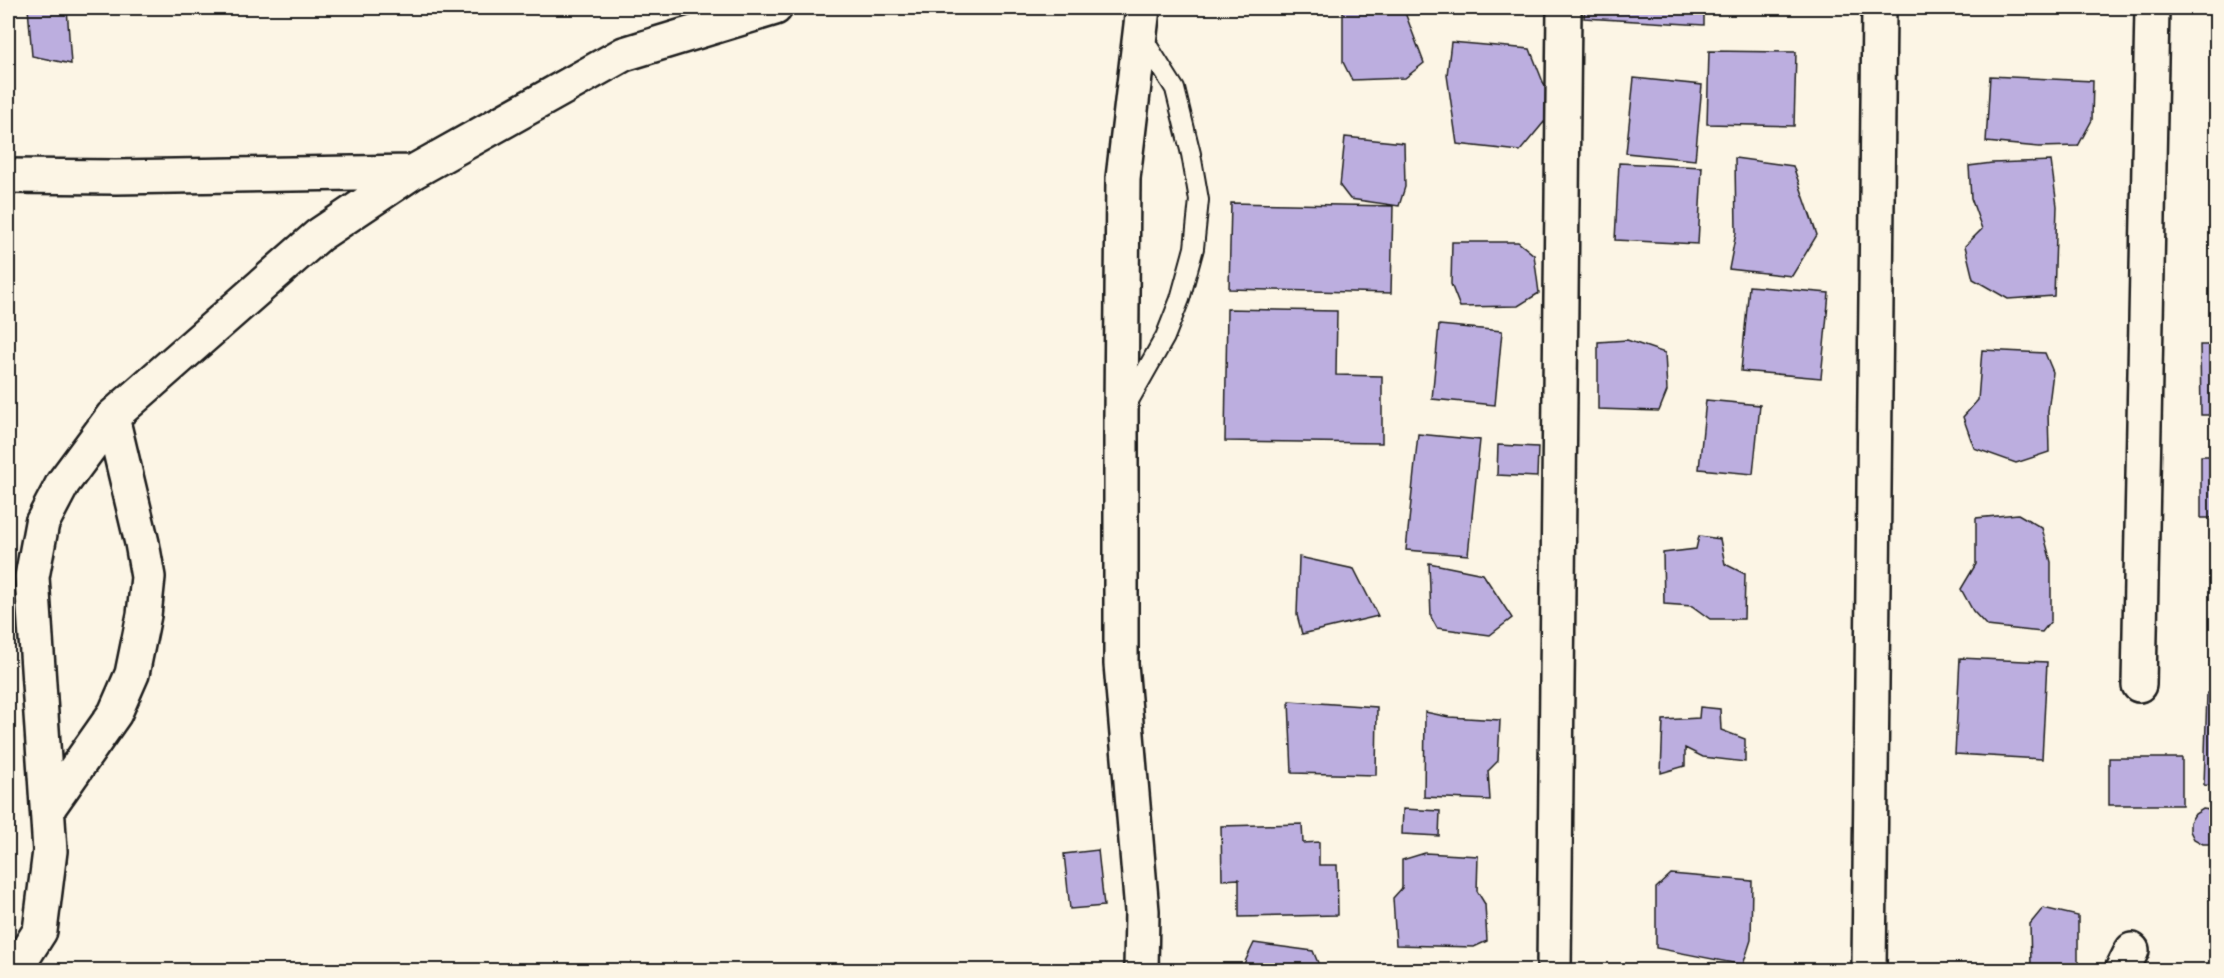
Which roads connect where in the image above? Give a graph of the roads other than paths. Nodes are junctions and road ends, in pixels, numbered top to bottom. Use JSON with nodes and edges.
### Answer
{"nodes":[{"id":1,"x":776,"y":8,"type":"edge"},
{"id":2,"x":1564,"y":8,"type":"edge"},
{"id":3,"x":1879,"y":8,"type":"edge"},
{"id":4,"x":2152,"y":8,"type":"edge"},
{"id":5,"x":1142,"y":21,"type":"edge"},
{"id":6,"x":413,"y":171,"type":"junction"},
{"id":7,"x":8,"y":176,"type":"edge"},
{"id":8,"x":1121,"y":415,"type":"junction"},
{"id":9,"x":112,"y":417,"type":"junction"},
{"id":10,"x":2139,"y":685,"type":"dead end"},
{"id":11,"x":49,"y":807,"type":"junction"},
{"id":12,"x":15,"y":970,"type":"edge"},
{"id":13,"x":1141,"y":970,"type":"edge"},
{"id":14,"x":1554,"y":970,"type":"edge"},
{"id":15,"x":1869,"y":970,"type":"edge"}],
"edges":[{"from":1,"to":6,"type":"street"},
{"from":2,"to":14,"type":"street"},
{"from":3,"to":15,"type":"street"},
{"from":4,"to":10,"type":"street"},
{"from":5,"to":8,"type":"street"},
{"from":5,"to":8,"type":"lane"},
{"from":6,"to":7,"type":"street"},
{"from":6,"to":9,"type":"street"},
{"from":8,"to":13,"type":"street"},
{"from":9,"to":11,"type":"street"},
{"from":9,"to":11,"type":"street"},
{"from":11,"to":12,"type":"street"}]}
